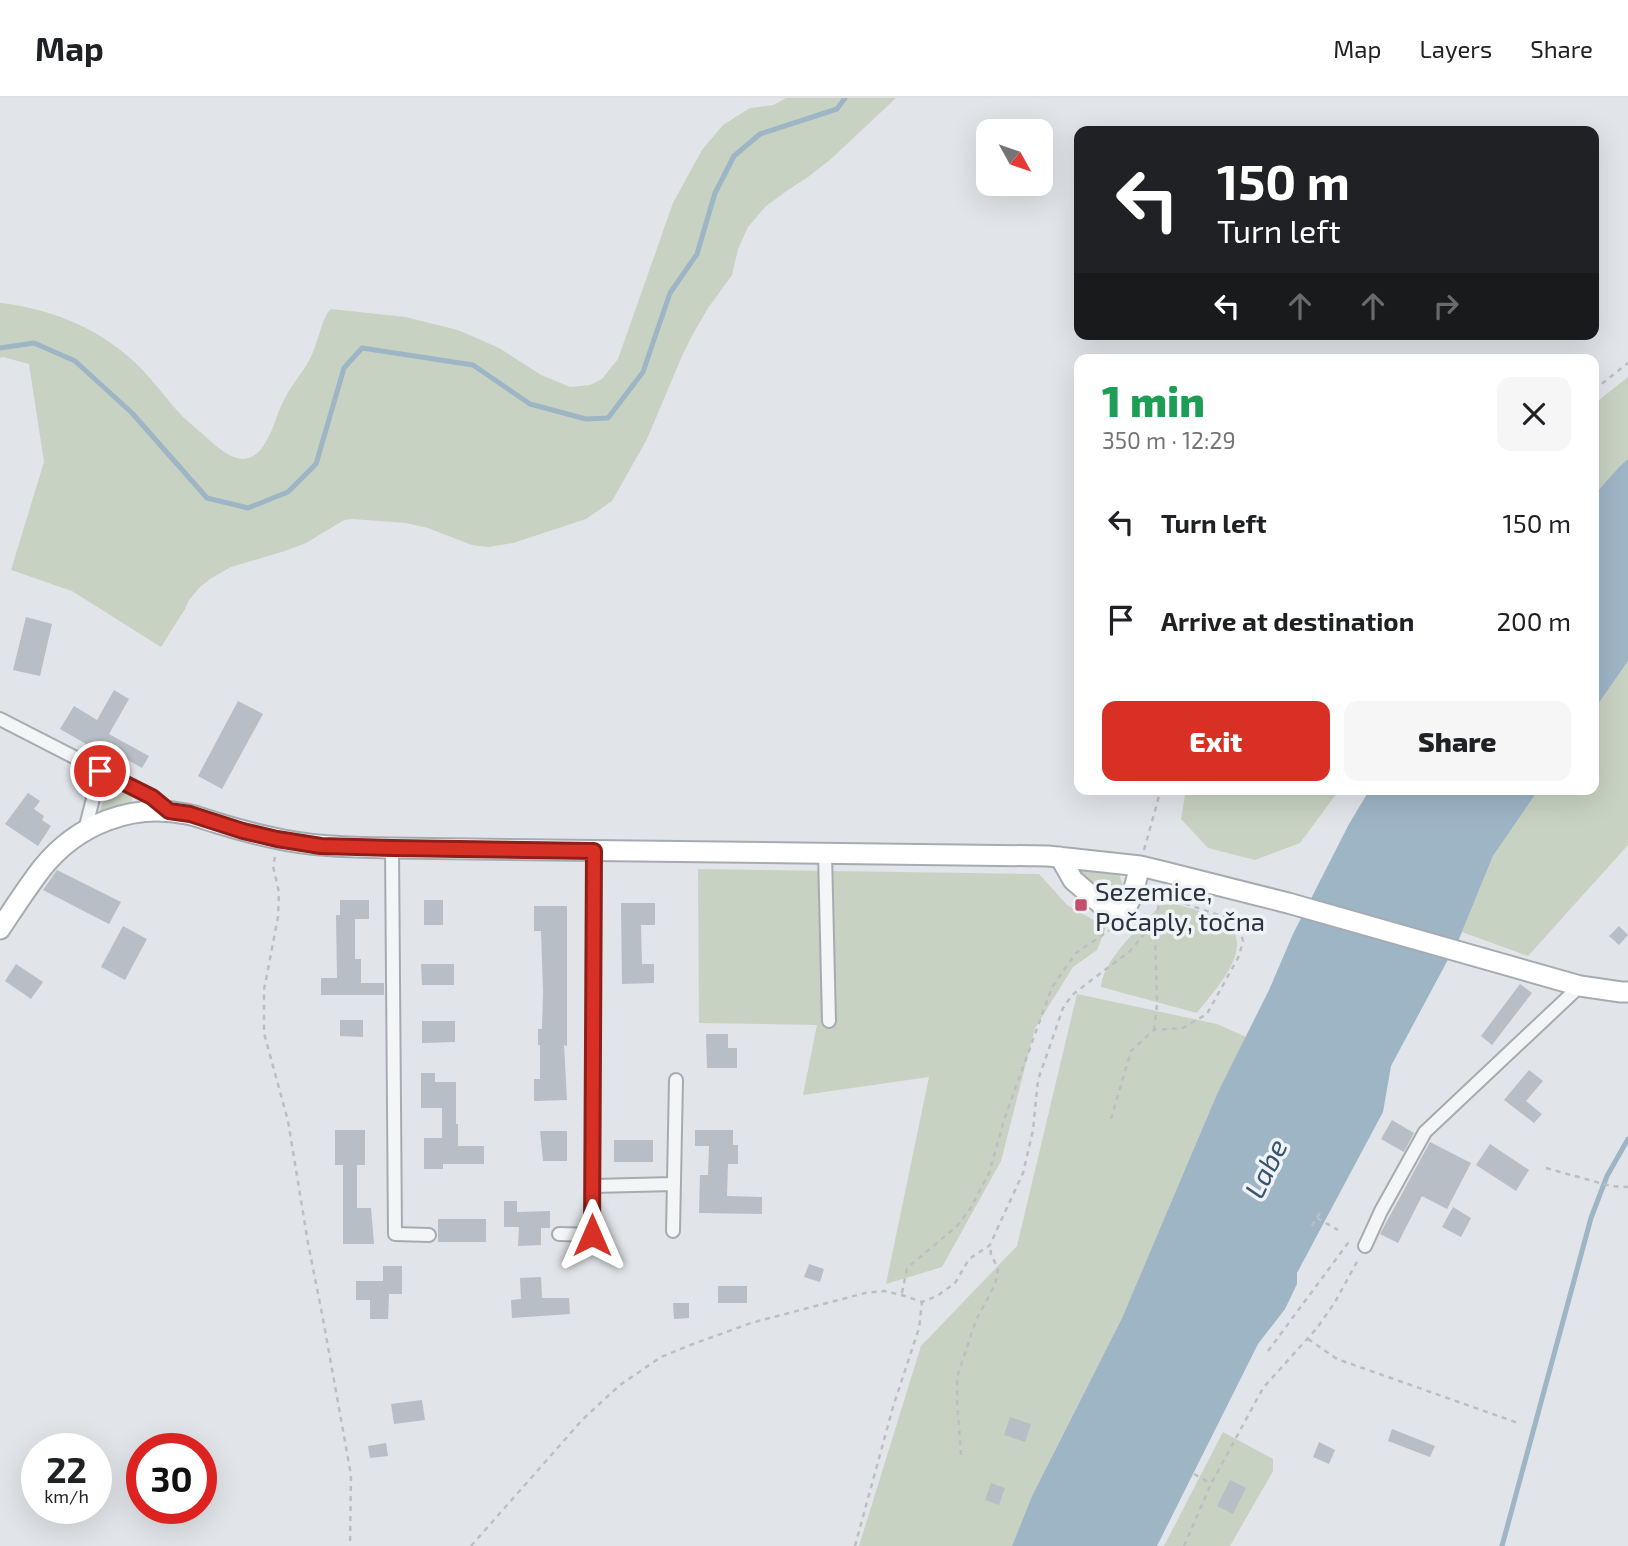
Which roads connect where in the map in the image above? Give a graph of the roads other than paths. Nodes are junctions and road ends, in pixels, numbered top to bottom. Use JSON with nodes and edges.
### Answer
{"nodes":[{"id":1,"x":0,"y":719,"type":"edge"},
{"id":2,"x":100,"y":771,"type":"junction"},
{"id":3,"x":169,"y":811,"type":"junction"},
{"id":4,"x":85,"y":830,"type":"junction"},
{"id":5,"x":392,"y":848,"type":"junction"},
{"id":6,"x":594,"y":851,"type":"junction"},
{"id":7,"x":825,"y":853,"type":"junction"},
{"id":8,"x":1060,"y":857,"type":"junction"},
{"id":9,"x":1140,"y":866,"type":"junction"},
{"id":10,"x":0,"y":929,"type":"edge"},
{"id":11,"x":1580,"y":986,"type":"junction"},
{"id":12,"x":1628,"y":992,"type":"edge"},
{"id":13,"x":830,"y":1021,"type":"dead end"},
{"id":14,"x":676,"y":1080,"type":"dead end"},
{"id":15,"x":674,"y":1184,"type":"junction"},
{"id":16,"x":593,"y":1186,"type":"junction"},
{"id":17,"x":673,"y":1231,"type":"dead end"},
{"id":18,"x":559,"y":1234,"type":"dead end"},
{"id":19,"x":429,"y":1235,"type":"dead end"},
{"id":20,"x":1365,"y":1246,"type":"road end"}],
"edges":[{"from":1,"to":2,"type":"street"},
{"from":2,"to":3,"type":"street"},
{"from":2,"to":4,"type":"street"},
{"from":3,"to":4,"type":"street"},
{"from":3,"to":5,"type":"street"},
{"from":4,"to":10,"type":"street"},
{"from":5,"to":6,"type":"street"},
{"from":5,"to":19,"type":"street"},
{"from":6,"to":7,"type":"street"},
{"from":6,"to":16,"type":"street"},
{"from":7,"to":8,"type":"street"},
{"from":7,"to":13,"type":"street"},
{"from":8,"to":9,"type":"street"},
{"from":8,"to":9,"type":"street"},
{"from":9,"to":11,"type":"street"},
{"from":11,"to":12,"type":"street"},
{"from":11,"to":20,"type":"street"},
{"from":14,"to":15,"type":"street"},
{"from":15,"to":16,"type":"street"},
{"from":15,"to":17,"type":"street"},
{"from":16,"to":18,"type":"street"}]}
